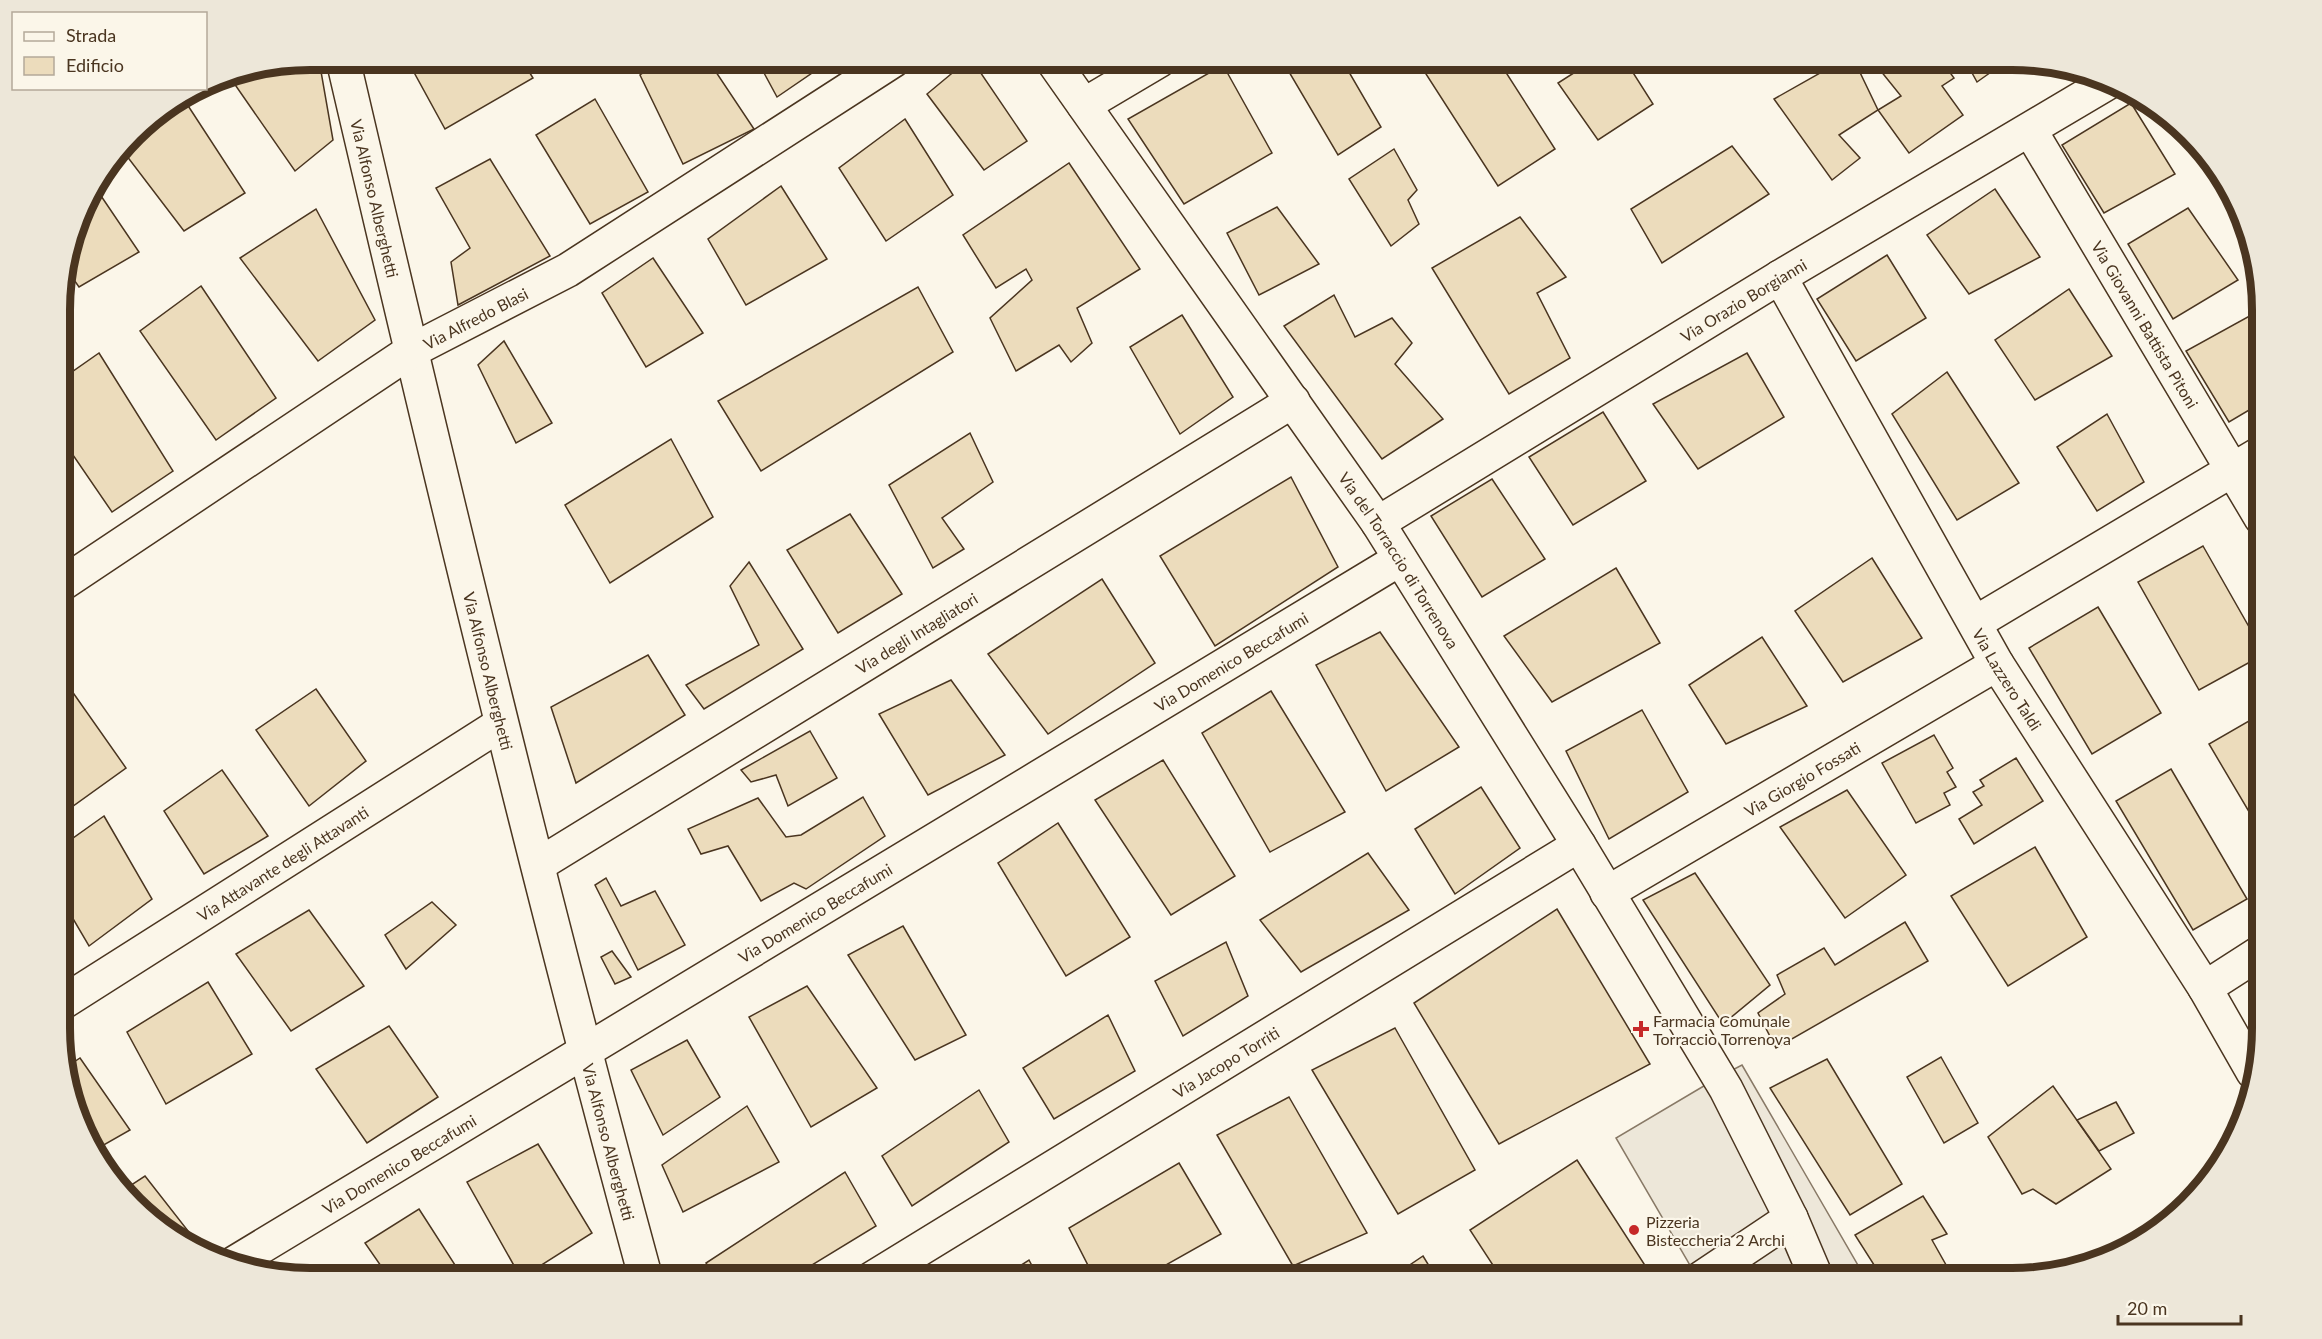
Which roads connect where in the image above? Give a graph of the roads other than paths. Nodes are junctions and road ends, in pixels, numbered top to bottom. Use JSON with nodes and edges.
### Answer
{"nodes":[{"id":1,"x":345,"y":70,"type":"edge"},
{"id":2,"x":878,"y":70,"type":"edge"},
{"id":3,"x":1059,"y":70,"type":"edge"},
{"id":4,"x":1143,"y":70,"type":"edge"},
{"id":5,"x":2100,"y":87,"type":"edge"},
{"id":6,"x":1084,"y":105,"type":"junction"},
{"id":7,"x":2030,"y":130,"type":"junction"},
{"id":8,"x":1780,"y":277,"type":"junction"},
{"id":9,"x":411,"y":351,"type":"junction"},
{"id":10,"x":1293,"y":401,"type":"junction"},
{"id":11,"x":2252,"y":458,"type":"edge"},
{"id":12,"x":2233,"y":470,"type":"junction"},
{"id":13,"x":2252,"y":503,"type":"edge"},
{"id":14,"x":1378,"y":523,"type":"junction"},
{"id":15,"x":1400,"y":559,"type":"junction"},
{"id":16,"x":70,"y":579,"type":"edge"},
{"id":17,"x":1975,"y":623,"type":"junction"},
{"id":18,"x":1997,"y":664,"type":"junction"},
{"id":19,"x":501,"y":724,"type":"junction"},
{"id":20,"x":1579,"y":845,"type":"junction"},
{"id":21,"x":538,"y":865,"type":"junction"},
{"id":22,"x":1607,"y":893,"type":"junction"},
{"id":23,"x":2252,"y":958,"type":"edge"},
{"id":24,"x":2205,"y":988,"type":"junction"},
{"id":25,"x":70,"y":998,"type":"edge"},
{"id":26,"x":584,"y":1052,"type":"junction"},
{"id":27,"x":2249,"y":1063,"type":"edge"},
{"id":28,"x":1791,"y":1218,"type":"junction"},
{"id":29,"x":241,"y":1258,"type":"edge"},
{"id":30,"x":643,"y":1268,"type":"edge"},
{"id":31,"x":889,"y":1268,"type":"edge"},
{"id":32,"x":1716,"y":1268,"type":"edge"},
{"id":33,"x":1812,"y":1268,"type":"edge"}],
"edges":[{"from":1,"to":9,"type":"street","name":"Via Alfonso Alberghetti"},
{"from":2,"to":9,"type":"street","name":"Via Alfredo Blasi"},
{"from":3,"to":6,"type":"street","name":"Via del Torraccio di Torrenova"},
{"from":4,"to":6,"type":"street"},
{"from":5,"to":7,"type":"street","name":"Via Orazio Borgianni"},
{"from":6,"to":10,"type":"street","name":"Via del Torraccio di Torrenova"},
{"from":7,"to":8,"type":"street","name":"Via Orazio Borgianni"},
{"from":7,"to":12,"type":"street","name":"Via Giovanni Battista Pitoni"},
{"from":8,"to":14,"type":"street","name":"Via Orazio Borgianni"},
{"from":8,"to":17,"type":"street","name":"Via Lazzero Taldi"},
{"from":9,"to":16,"type":"street","name":"Via Alfredo Blasi"},
{"from":9,"to":19,"type":"street","name":"Via Alfonso Alberghetti"},
{"from":10,"to":14,"type":"street","name":"Via del Torraccio di Torrenova"},
{"from":10,"to":21,"type":"street","name":"Via degli Intagliatori"},
{"from":11,"to":12,"type":"street"},
{"from":12,"to":13,"type":"street","name":"Via Giovanni Battista Pitoni"},
{"from":12,"to":17,"type":"street"},
{"from":14,"to":15,"type":"street","name":"Via del Torraccio di Torrenova"},
{"from":15,"to":20,"type":"street","name":"Via del Torraccio di Torrenova"},
{"from":15,"to":26,"type":"street","name":"Via Domenico Beccafumi"},
{"from":17,"to":18,"type":"street","name":"Via Lazzero Taldi"},
{"from":18,"to":22,"type":"street","name":"Via Giorgio Fossati"},
{"from":18,"to":24,"type":"street","name":"Via Lazzero Taldi"},
{"from":19,"to":21,"type":"street","name":"Via Alfonso Alberghetti"},
{"from":19,"to":25,"type":"street","name":"Via Attavante degli Attavanti"},
{"from":20,"to":22,"type":"street","name":"Via del Torraccio di Torrenova"},
{"from":20,"to":31,"type":"street","name":"Via Jacopo Torriti"},
{"from":21,"to":26,"type":"street","name":"Via Alfonso Alberghetti"},
{"from":22,"to":28,"type":"street","name":"Via del Torraccio di Torrenova"},
{"from":23,"to":24,"type":"street"},
{"from":24,"to":27,"type":"street","name":"Via Lazzero Taldi"},
{"from":26,"to":29,"type":"street","name":"Via Domenico Beccafumi"},
{"from":26,"to":30,"type":"street","name":"Via Alfonso Alberghetti"},
{"from":28,"to":32,"type":"street"},
{"from":28,"to":33,"type":"street","name":"Via del Torraccio di Torrenova"}]}
